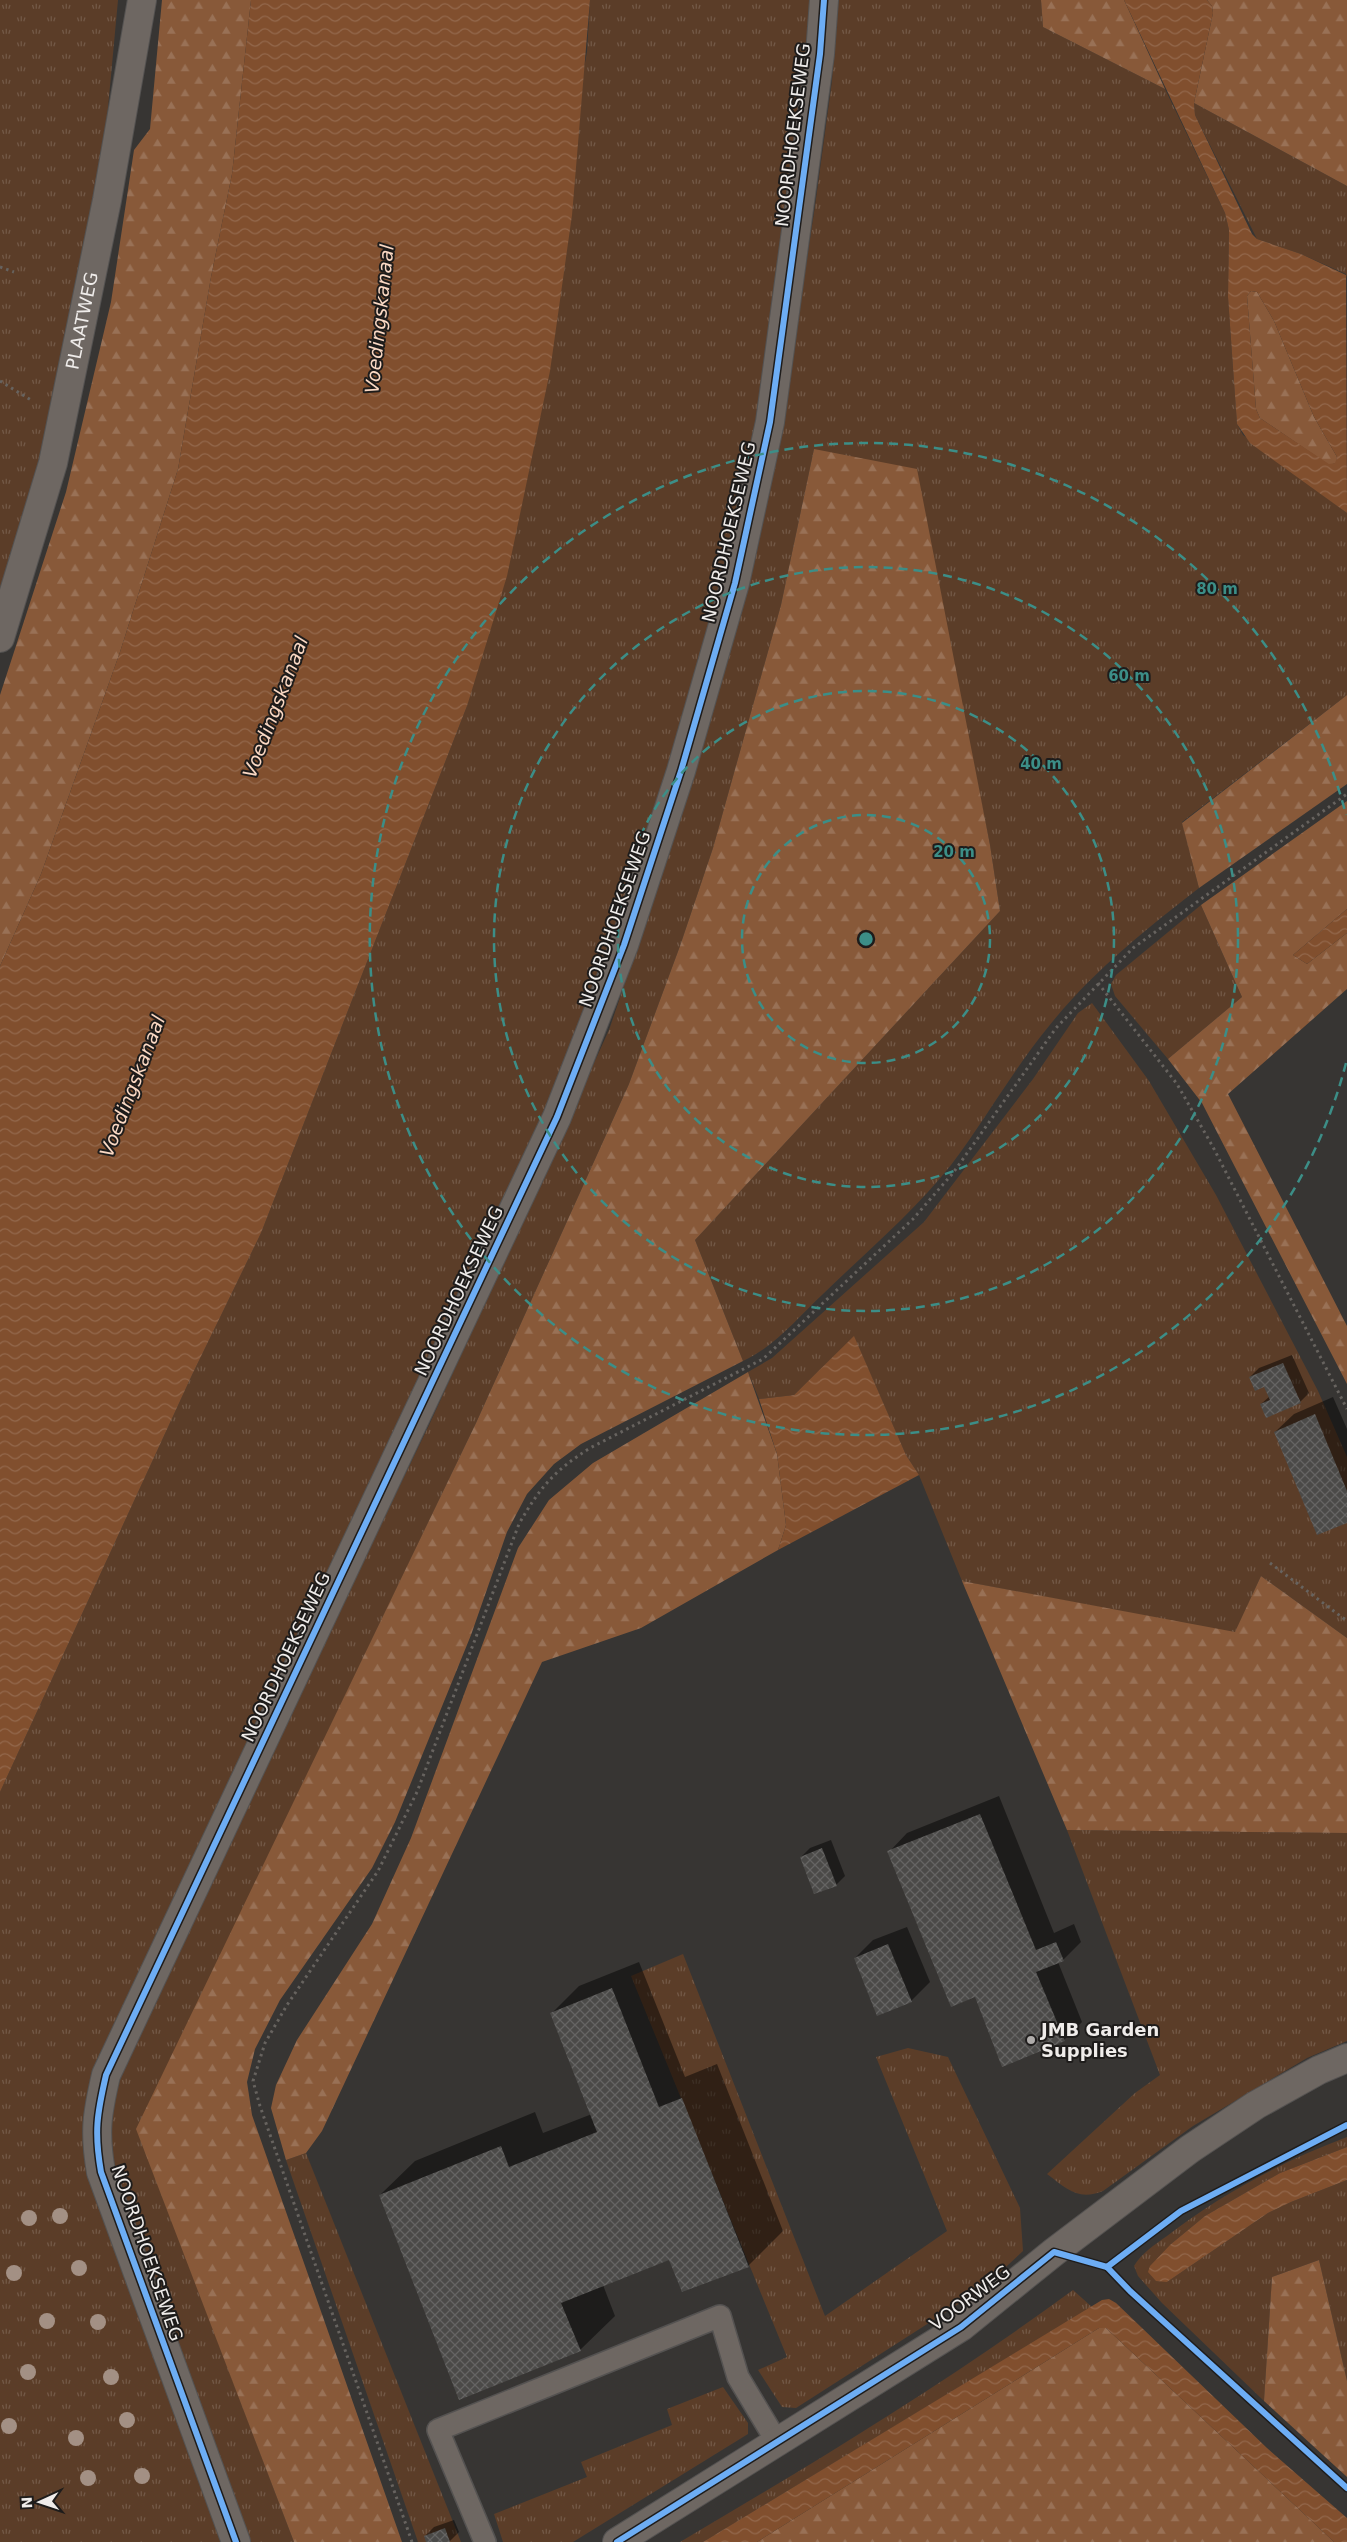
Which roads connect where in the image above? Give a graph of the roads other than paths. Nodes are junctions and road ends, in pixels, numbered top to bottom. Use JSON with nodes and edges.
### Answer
{"nodes":[{"id":1,"x":142,"y":0,"type":"edge"},
{"id":2,"x":824,"y":0,"type":"edge"},
{"id":3,"x":0,"y":638,"type":"edge"},
{"id":4,"x":1347,"y":2058,"type":"edge"},
{"id":5,"x":777,"y":2442,"type":"junction"},
{"id":6,"x":236,"y":2542,"type":"edge"},
{"id":7,"x":485,"y":2542,"type":"edge"},
{"id":8,"x":617,"y":2542,"type":"edge"}],
"edges":[{"from":1,"to":3,"type":"street","name":"PLAATWEG"},
{"from":2,"to":6,"type":"street","name":"NOORDHOEKSEWEG"},
{"from":4,"to":5,"type":"street","name":"VOORWEG"},
{"from":5,"to":7,"type":"lane"},
{"from":5,"to":8,"type":"street","name":"VOORWEG"}]}
